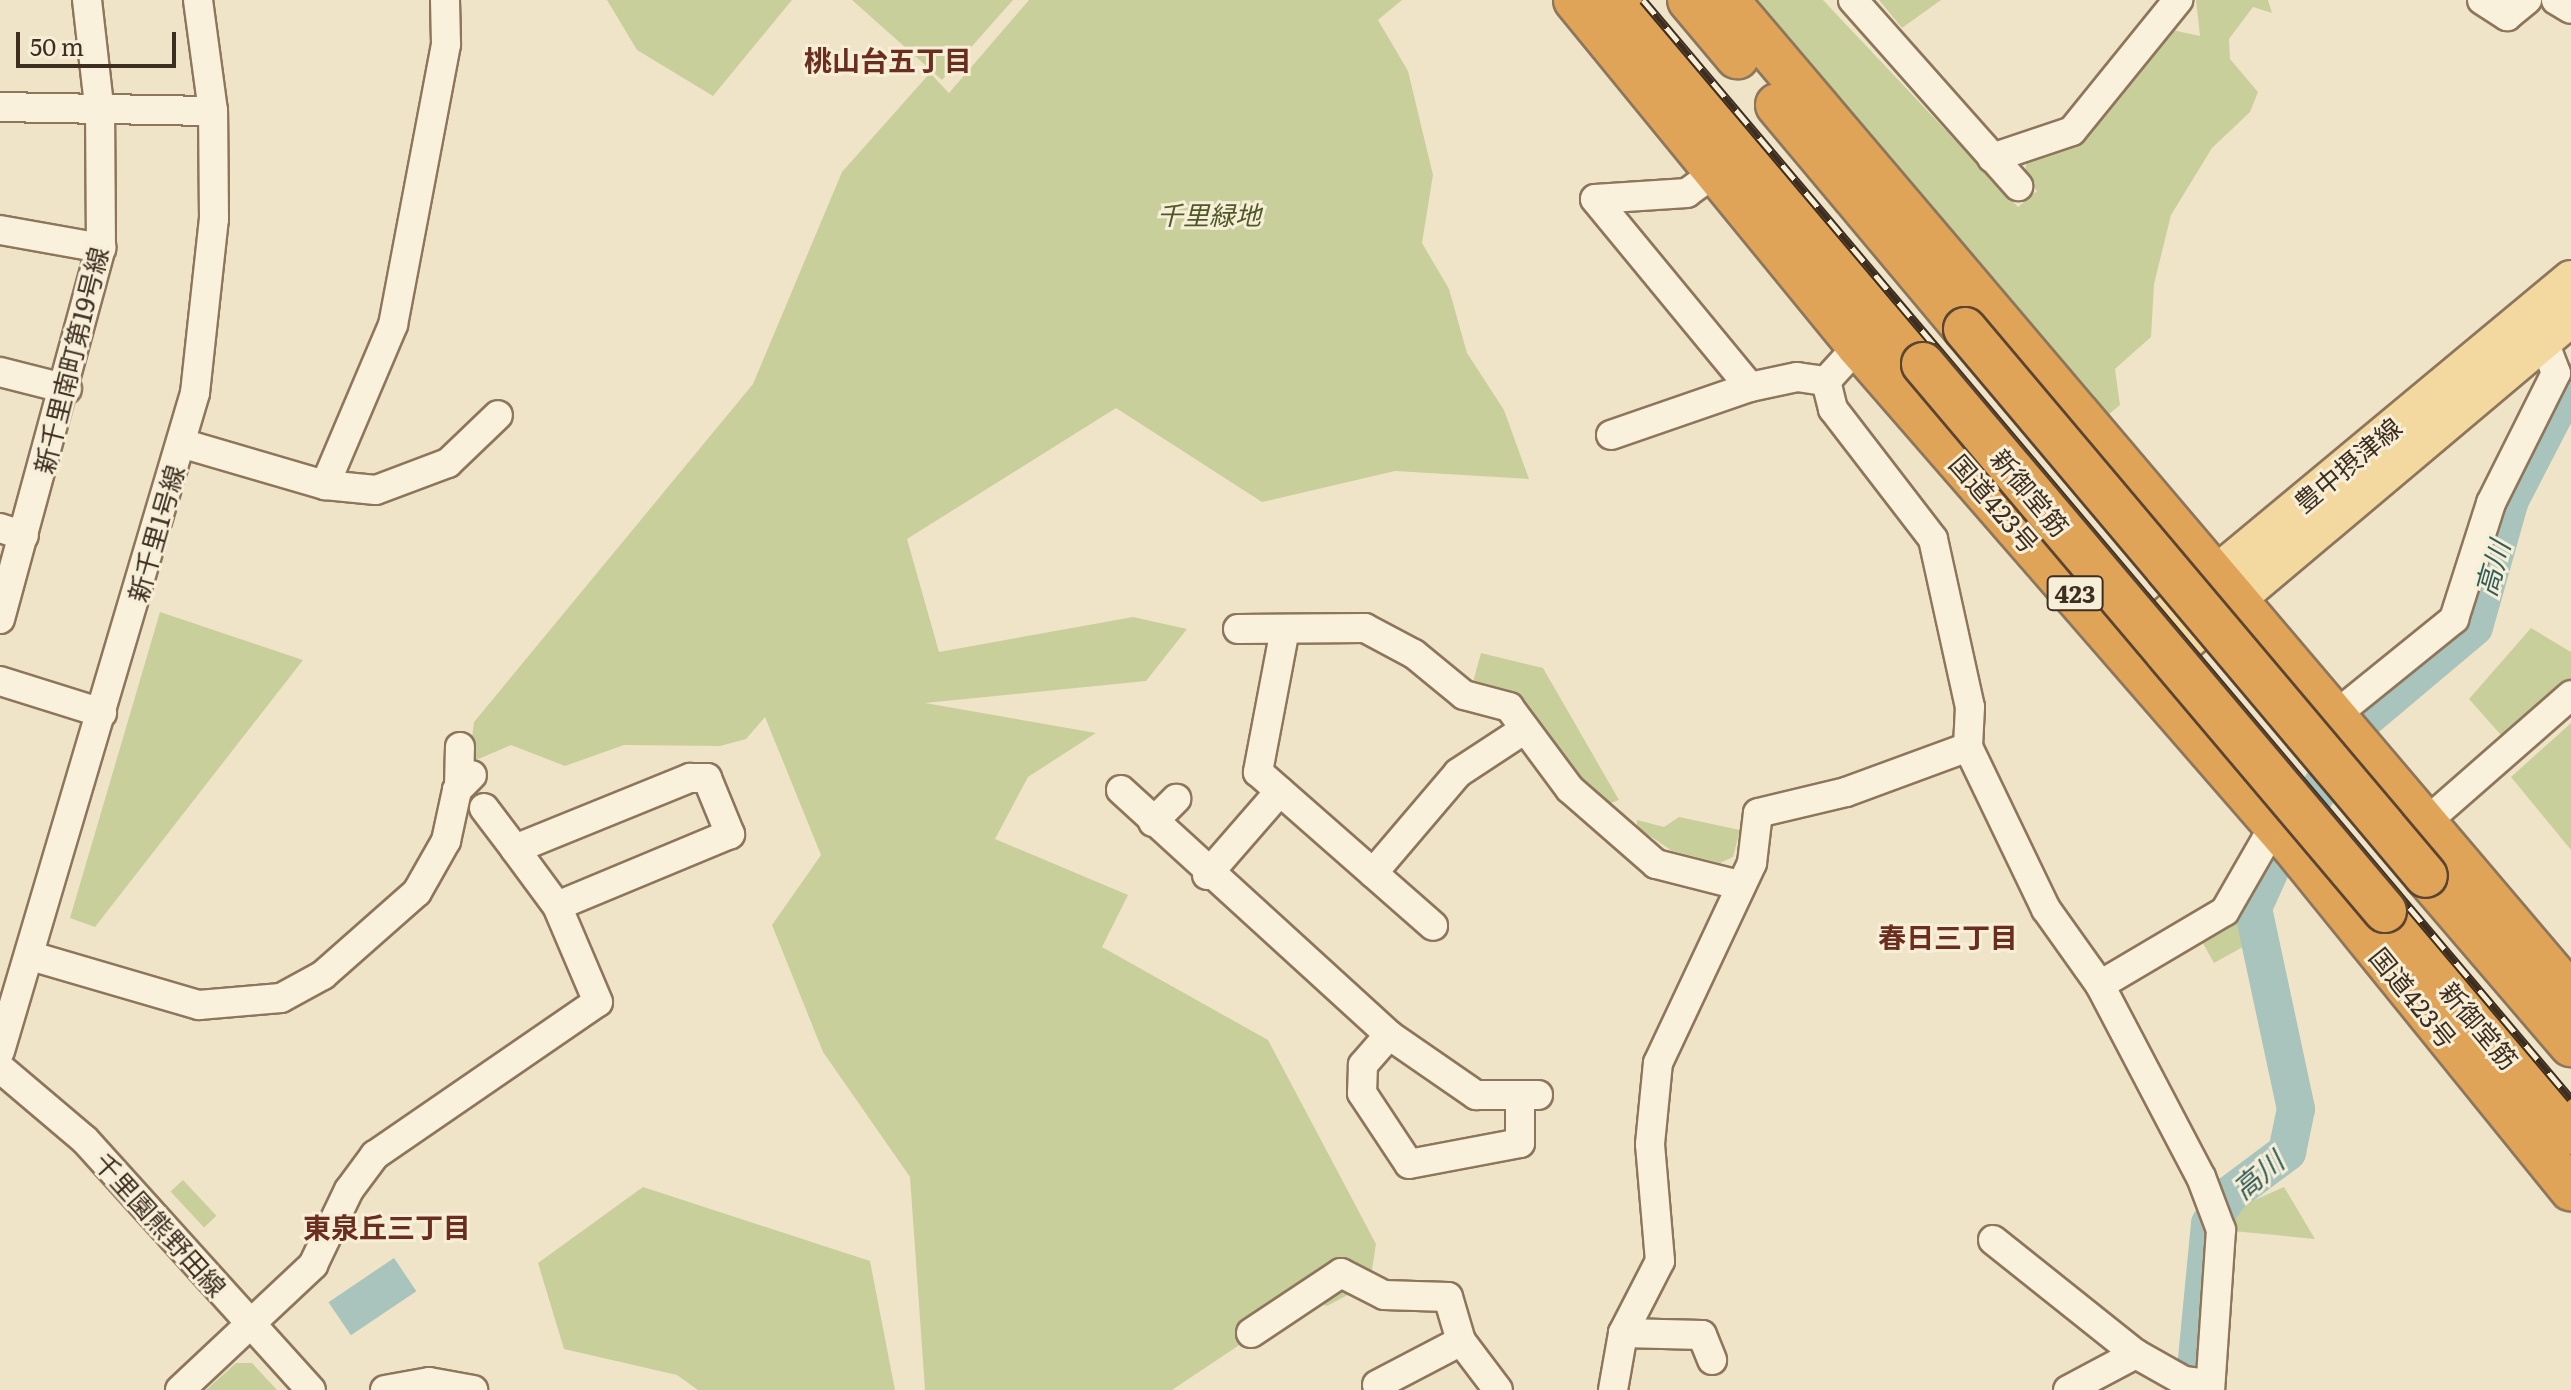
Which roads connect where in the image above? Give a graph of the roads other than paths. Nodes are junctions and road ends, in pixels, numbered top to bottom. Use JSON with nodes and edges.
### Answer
{"nodes":[{"id":1,"x":87,"y":0,"type":"edge"},
{"id":2,"x":198,"y":0,"type":"edge"},
{"id":3,"x":445,"y":0,"type":"edge"},
{"id":4,"x":1575,"y":0,"type":"edge"},
{"id":5,"x":1614,"y":0,"type":"edge"},
{"id":6,"x":1689,"y":0,"type":"edge"},
{"id":7,"x":1727,"y":0,"type":"edge"},
{"id":8,"x":1853,"y":0,"type":"edge"},
{"id":9,"x":2178,"y":0,"type":"edge"},
{"id":10,"x":2482,"y":0,"type":"edge"},
{"id":11,"x":2527,"y":0,"type":"edge"},
{"id":12,"x":2556,"y":0,"type":"edge"},
{"id":13,"x":2571,"y":9,"type":"edge"},
{"id":14,"x":0,"y":107,"type":"edge"},
{"id":15,"x":213,"y":111,"type":"junction"},
{"id":16,"x":100,"y":114,"type":"junction"},
{"id":17,"x":1992,"y":158,"type":"junction"},
{"id":18,"x":1717,"y":171,"type":"junction"},
{"id":19,"x":2018,"y":186,"type":"dead end"},
{"id":20,"x":0,"y":230,"type":"edge"},
{"id":21,"x":101,"y":248,"type":"junction"},
{"id":22,"x":2571,"y":279,"type":"edge"},
{"id":23,"x":2571,"y":318,"type":"edge"},
{"id":24,"x":2544,"y":342,"type":"junction"},
{"id":25,"x":1858,"y":346,"type":"junction"},
{"id":26,"x":0,"y":372,"type":"edge"},
{"id":27,"x":1826,"y":381,"type":"junction"},
{"id":28,"x":1750,"y":387,"type":"junction"},
{"id":29,"x":67,"y":389,"type":"junction"},
{"id":30,"x":498,"y":415,"type":"dead end"},
{"id":31,"x":1611,"y":435,"type":"dead end"},
{"id":32,"x":181,"y":443,"type":"junction"},
{"id":33,"x":325,"y":485,"type":"junction"},
{"id":34,"x":12,"y":532,"type":"edge"},
{"id":35,"x":2224,"y":588,"type":"junction"},
{"id":36,"x":0,"y":619,"type":"edge"},
{"id":37,"x":1238,"y":629,"type":"dead end"},
{"id":38,"x":1285,"y":629,"type":"junction"},
{"id":39,"x":2135,"y":664,"type":"junction"},
{"id":40,"x":0,"y":681,"type":"edge"},
{"id":41,"x":2571,"y":695,"type":"edge"},
{"id":42,"x":102,"y":713,"type":"junction"},
{"id":43,"x":2333,"y":717,"type":"junction"},
{"id":44,"x":1525,"y":729,"type":"junction"},
{"id":45,"x":460,"y":747,"type":"dead end"},
{"id":46,"x":1968,"y":747,"type":"junction"},
{"id":47,"x":470,"y":788,"type":"junction"},
{"id":48,"x":1121,"y":790,"type":"dead end"},
{"id":49,"x":1280,"y":791,"type":"junction"},
{"id":50,"x":1176,"y":799,"type":"dead end"},
{"id":51,"x":1153,"y":822,"type":"junction"},
{"id":52,"x":2425,"y":823,"type":"junction"},
{"id":53,"x":2275,"y":824,"type":"junction"},
{"id":54,"x":515,"y":849,"type":"junction"},
{"id":55,"x":1373,"y":873,"type":"junction"},
{"id":56,"x":1207,"y":875,"type":"junction"},
{"id":57,"x":1739,"y":885,"type":"junction"},
{"id":58,"x":557,"y":906,"type":"junction"},
{"id":59,"x":1433,"y":926,"type":"dead end"},
{"id":60,"x":31,"y":956,"type":"junction"},
{"id":61,"x":2100,"y":985,"type":"junction"},
{"id":62,"x":2571,"y":995,"type":"edge"},
{"id":63,"x":1389,"y":1035,"type":"junction"},
{"id":64,"x":2571,"y":1045,"type":"edge"},
{"id":65,"x":0,"y":1051,"type":"edge"},
{"id":66,"x":0,"y":1068,"type":"edge"},
{"id":67,"x":2571,"y":1133,"type":"edge"},
{"id":68,"x":2571,"y":1189,"type":"edge"},
{"id":69,"x":1993,"y":1240,"type":"dead end"},
{"id":70,"x":251,"y":1324,"type":"junction"},
{"id":71,"x":1251,"y":1333,"type":"dead end"},
{"id":72,"x":1623,"y":1333,"type":"junction"},
{"id":73,"x":1461,"y":1341,"type":"junction"},
{"id":74,"x":2136,"y":1354,"type":"junction"},
{"id":75,"x":1712,"y":1360,"type":"dead end"},
{"id":76,"x":1377,"y":1385,"type":"dead end"},
{"id":77,"x":2202,"y":1385,"type":"edge"},
{"id":78,"x":180,"y":1390,"type":"edge"},
{"id":79,"x":311,"y":1390,"type":"edge"},
{"id":80,"x":385,"y":1390,"type":"edge"},
{"id":81,"x":473,"y":1390,"type":"edge"},
{"id":82,"x":1498,"y":1390,"type":"edge"},
{"id":83,"x":1613,"y":1390,"type":"edge"},
{"id":84,"x":2068,"y":1390,"type":"edge"}],
"edges":[{"from":1,"to":16,"type":"street","name":"新千里南町第19号線"},
{"from":2,"to":15,"type":"street","name":"新千里1号線"},
{"from":3,"to":33,"type":"street"},
{"from":4,"to":18,"type":"highway","name":"国道423号","number":"423"},
{"from":5,"to":67,"type":"highway","name":"新御堂筋","number":"423","bridge":true},
{"from":6,"to":64,"type":"highway","name":"新御堂筋","bridge":true},
{"from":7,"to":35,"type":"highway"},
{"from":8,"to":17,"type":"street"},
{"from":9,"to":17,"type":"street"},
{"from":10,"to":11,"type":"street"},
{"from":12,"to":13,"type":"street"},
{"from":14,"to":16,"type":"street"},
{"from":15,"to":16,"type":"street"},
{"from":15,"to":32,"type":"street","name":"新千里1号線"},
{"from":16,"to":21,"type":"street","name":"新千里南町第19号線"},
{"from":17,"to":19,"type":"street"},
{"from":18,"to":25,"type":"highway","name":"国道423号","number":"423"},
{"from":18,"to":28,"type":"street"},
{"from":20,"to":21,"type":"street"},
{"from":21,"to":29,"type":"street","name":"新千里南町第19号線"},
{"from":22,"to":35,"type":"main road","name":"豊中摂津線"},
{"from":23,"to":24,"type":"main road","name":"豊中摂津線"},
{"from":24,"to":35,"type":"main road","name":"豊中摂津線"},
{"from":24,"to":43,"type":"street"},
{"from":25,"to":27,"type":"street"},
{"from":25,"to":39,"type":"highway","name":"国道423号","number":"423"},
{"from":26,"to":29,"type":"street"},
{"from":27,"to":28,"type":"street"},
{"from":27,"to":46,"type":"street"},
{"from":28,"to":31,"type":"street"},
{"from":29,"to":34,"type":"street","name":"新千里南町第19号線"},
{"from":30,"to":33,"type":"street"},
{"from":32,"to":33,"type":"street"},
{"from":32,"to":42,"type":"street","name":"新千里1号線"},
{"from":34,"to":36,"type":"street","name":"新千里南町第19号線"},
{"from":35,"to":39,"type":"main road","name":"豊中摂津線"},
{"from":35,"to":43,"type":"highway"},
{"from":37,"to":38,"type":"street"},
{"from":38,"to":44,"type":"street"},
{"from":38,"to":49,"type":"street"},
{"from":39,"to":53,"type":"highway","name":"国道423号","number":"423"},
{"from":40,"to":42,"type":"street"},
{"from":41,"to":52,"type":"street"},
{"from":42,"to":60,"type":"street","name":"新千里1号線"},
{"from":43,"to":52,"type":"highway"},
{"from":44,"to":55,"type":"street"},
{"from":44,"to":57,"type":"street"},
{"from":45,"to":47,"type":"street"},
{"from":46,"to":57,"type":"street"},
{"from":46,"to":61,"type":"street"},
{"from":47,"to":54,"type":"street"},
{"from":47,"to":60,"type":"street"},
{"from":48,"to":51,"type":"street"},
{"from":49,"to":55,"type":"street"},
{"from":49,"to":56,"type":"street"},
{"from":50,"to":51,"type":"street"},
{"from":51,"to":56,"type":"street"},
{"from":52,"to":62,"type":"highway"},
{"from":53,"to":61,"type":"street"},
{"from":53,"to":68,"type":"highway","name":"国道423号","number":"423"},
{"from":54,"to":58,"type":"street"},
{"from":54,"to":58,"type":"street"},
{"from":55,"to":59,"type":"street"},
{"from":56,"to":63,"type":"street"},
{"from":57,"to":72,"type":"street"},
{"from":58,"to":70,"type":"street"},
{"from":60,"to":65,"type":"street","name":"新千里1号線"},
{"from":61,"to":77,"type":"street"},
{"from":63,"to":63,"type":"street"},
{"from":66,"to":70,"type":"street","name":"千里園熊野田線"},
{"from":69,"to":74,"type":"street"},
{"from":70,"to":78,"type":"street"},
{"from":70,"to":79,"type":"street","name":"千里園熊野田線"},
{"from":71,"to":73,"type":"street"},
{"from":72,"to":75,"type":"street"},
{"from":72,"to":83,"type":"street"},
{"from":73,"to":76,"type":"street"},
{"from":73,"to":82,"type":"street"},
{"from":74,"to":77,"type":"street"},
{"from":74,"to":84,"type":"street"},
{"from":80,"to":81,"type":"street"}]}
